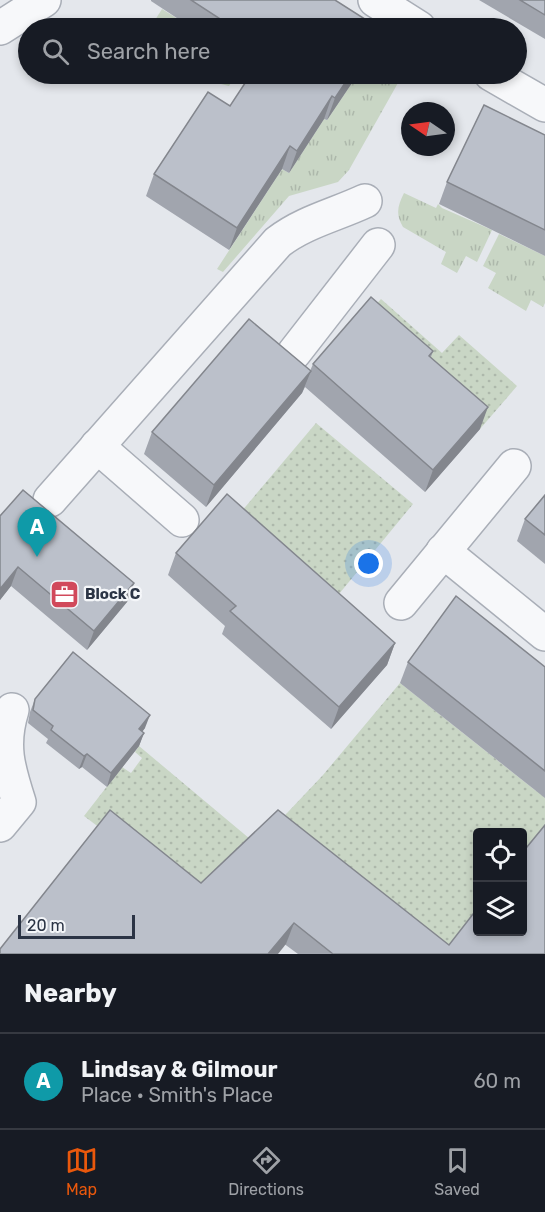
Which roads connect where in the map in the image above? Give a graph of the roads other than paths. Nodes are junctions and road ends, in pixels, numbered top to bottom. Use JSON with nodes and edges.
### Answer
{"nodes":[{"id":1,"x":44,"y":0,"type":"edge"},
{"id":2,"x":375,"y":0,"type":"edge"},
{"id":3,"x":403,"y":18,"type":"edge"},
{"id":4,"x":0,"y":28,"type":"edge"},
{"id":5,"x":508,"y":84,"type":"edge"},
{"id":6,"x":545,"y":105,"type":"edge"},
{"id":7,"x":365,"y":201,"type":"dead end"},
{"id":8,"x":378,"y":245,"type":"dead end"},
{"id":9,"x":294,"y":353,"type":"edge"},
{"id":10,"x":97,"y":446,"type":"junction"},
{"id":11,"x":514,"y":466,"type":"dead end"},
{"id":12,"x":50,"y":500,"type":"dead end"},
{"id":13,"x":182,"y":520,"type":"dead end"},
{"id":14,"x":443,"y":551,"type":"junction"},
{"id":15,"x":401,"y":603,"type":"dead end"},
{"id":16,"x":545,"y":634,"type":"edge"},
{"id":17,"x":12,"y":710,"type":"dead end"},
{"id":18,"x":9,"y":814,"type":"edge"}],
"edges":[{"from":1,"to":4,"type":"street"},
{"from":2,"to":3,"type":"street"},
{"from":5,"to":6,"type":"street"},
{"from":7,"to":10,"type":"street"},
{"from":8,"to":9,"type":"street"},
{"from":10,"to":12,"type":"street"},
{"from":10,"to":13,"type":"street"},
{"from":11,"to":14,"type":"street"},
{"from":14,"to":15,"type":"street"},
{"from":14,"to":16,"type":"street"},
{"from":17,"to":18,"type":"street"}]}
